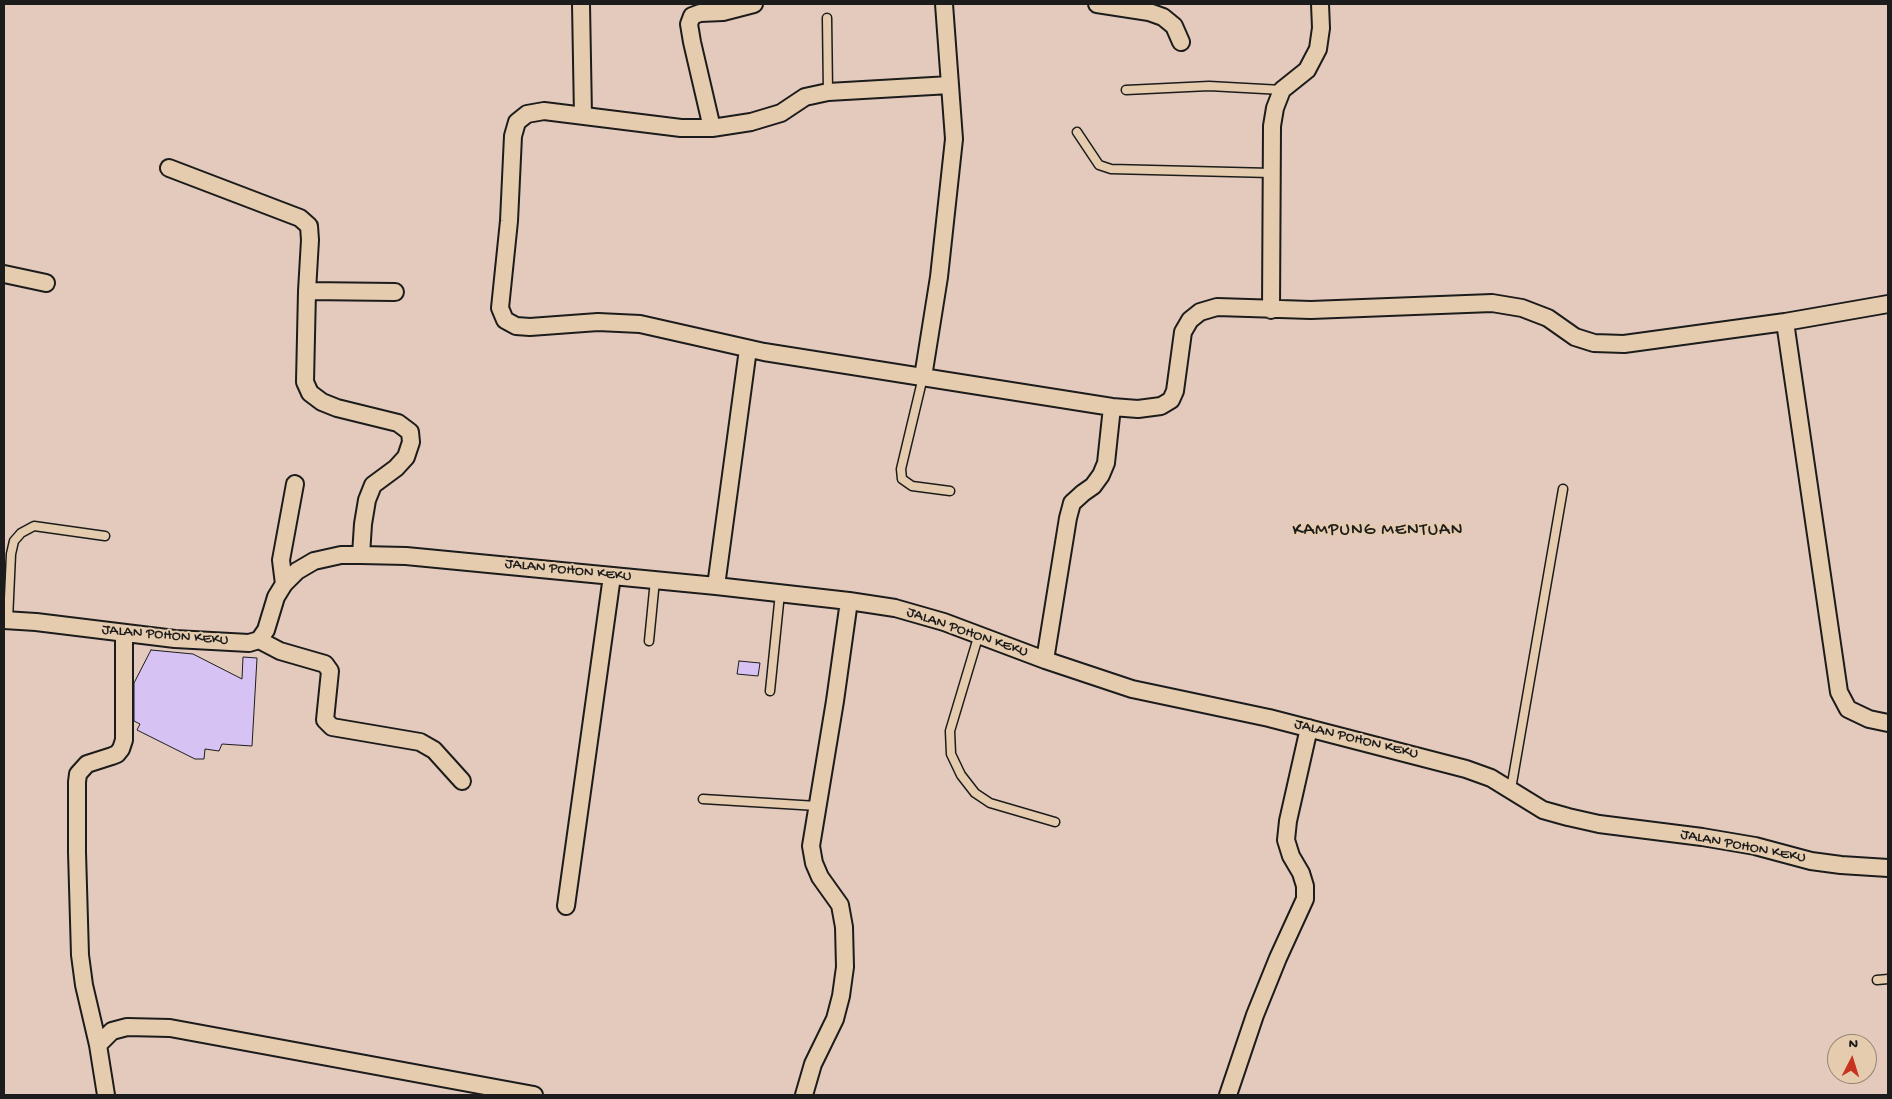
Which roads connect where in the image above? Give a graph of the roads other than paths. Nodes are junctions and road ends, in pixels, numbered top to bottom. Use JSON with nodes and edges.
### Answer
{"nodes":[{"id":1,"x":581,"y":4,"type":"edge"},
{"id":2,"x":754,"y":4,"type":"edge"},
{"id":3,"x":944,"y":4,"type":"edge"},
{"id":4,"x":1097,"y":4,"type":"edge"},
{"id":5,"x":1320,"y":4,"type":"edge"},
{"id":6,"x":827,"y":18,"type":"dead end"},
{"id":7,"x":1180,"y":42,"type":"dead end"},
{"id":8,"x":950,"y":85,"type":"junction"},
{"id":9,"x":1126,"y":90,"type":"dead end"},
{"id":10,"x":1282,"y":90,"type":"junction"},
{"id":11,"x":828,"y":92,"type":"junction"},
{"id":12,"x":583,"y":116,"type":"junction"},
{"id":13,"x":712,"y":128,"type":"junction"},
{"id":14,"x":1076,"y":132,"type":"dead end"},
{"id":15,"x":169,"y":168,"type":"dead end"},
{"id":16,"x":1271,"y":173,"type":"junction"},
{"id":17,"x":4,"y":274,"type":"edge"},
{"id":18,"x":46,"y":283,"type":"dead end"},
{"id":19,"x":307,"y":291,"type":"junction"},
{"id":20,"x":395,"y":292,"type":"dead end"},
{"id":21,"x":1888,"y":304,"type":"edge"},
{"id":22,"x":1271,"y":310,"type":"junction"},
{"id":23,"x":1785,"y":322,"type":"junction"},
{"id":24,"x":748,"y":349,"type":"junction"},
{"id":25,"x":923,"y":377,"type":"junction"},
{"id":26,"x":1112,"y":407,"type":"junction"},
{"id":27,"x":294,"y":484,"type":"dead end"},
{"id":28,"x":1563,"y":489,"type":"dead end"},
{"id":29,"x":950,"y":490,"type":"dead end"},
{"id":30,"x":105,"y":536,"type":"dead end"},
{"id":31,"x":361,"y":554,"type":"junction"},
{"id":32,"x":612,"y":576,"type":"junction"},
{"id":33,"x":655,"y":580,"type":"junction"},
{"id":34,"x":284,"y":584,"type":"junction"},
{"id":35,"x":716,"y":586,"type":"junction"},
{"id":36,"x":780,"y":593,"type":"junction"},
{"id":37,"x":849,"y":601,"type":"junction"},
{"id":38,"x":6,"y":620,"type":"edge"},
{"id":39,"x":124,"y":634,"type":"junction"},
{"id":40,"x":979,"y":634,"type":"junction"},
{"id":41,"x":259,"y":640,"type":"junction"},
{"id":42,"x":649,"y":641,"type":"dead end"},
{"id":43,"x":1045,"y":660,"type":"junction"},
{"id":44,"x":770,"y":691,"type":"dead end"},
{"id":45,"x":1888,"y":723,"type":"edge"},
{"id":46,"x":1310,"y":728,"type":"junction"},
{"id":47,"x":462,"y":781,"type":"dead end"},
{"id":48,"x":1511,"y":789,"type":"junction"},
{"id":49,"x":703,"y":799,"type":"dead end"},
{"id":50,"x":817,"y":806,"type":"junction"},
{"id":51,"x":1055,"y":822,"type":"dead end"},
{"id":52,"x":1888,"y":868,"type":"edge"},
{"id":53,"x":566,"y":906,"type":"dead end"},
{"id":54,"x":1888,"y":979,"type":"edge"},
{"id":55,"x":1877,"y":980,"type":"dead end"},
{"id":56,"x":98,"y":1045,"type":"junction"},
{"id":57,"x":106,"y":1095,"type":"edge"},
{"id":58,"x":534,"y":1095,"type":"edge"},
{"id":59,"x":804,"y":1095,"type":"edge"},
{"id":60,"x":1228,"y":1095,"type":"edge"}],
"edges":[{"from":1,"to":12,"type":"street"},
{"from":2,"to":13,"type":"street"},
{"from":3,"to":8,"type":"street"},
{"from":4,"to":7,"type":"street"},
{"from":5,"to":10,"type":"street"},
{"from":6,"to":11,"type":"lane"},
{"from":8,"to":11,"type":"street"},
{"from":8,"to":25,"type":"street"},
{"from":9,"to":10,"type":"lane"},
{"from":10,"to":16,"type":"street"},
{"from":11,"to":13,"type":"street"},
{"from":12,"to":13,"type":"street"},
{"from":12,"to":24,"type":"street"},
{"from":14,"to":16,"type":"lane"},
{"from":15,"to":19,"type":"street"},
{"from":16,"to":22,"type":"street"},
{"from":17,"to":18,"type":"street"},
{"from":19,"to":20,"type":"street"},
{"from":19,"to":31,"type":"street"},
{"from":21,"to":23,"type":"street"},
{"from":22,"to":23,"type":"street"},
{"from":22,"to":26,"type":"street"},
{"from":23,"to":45,"type":"street"},
{"from":24,"to":25,"type":"street"},
{"from":24,"to":35,"type":"street"},
{"from":25,"to":26,"type":"street"},
{"from":25,"to":29,"type":"lane"},
{"from":26,"to":43,"type":"street"},
{"from":27,"to":34,"type":"street"},
{"from":28,"to":48,"type":"lane"},
{"from":30,"to":38,"type":"lane"},
{"from":31,"to":32,"type":"street","name":"JALAN POHON KEKU"},
{"from":31,"to":34,"type":"street","name":"JALAN POHON KEKU"},
{"from":32,"to":33,"type":"street","name":"JALAN POHON KEKU"},
{"from":32,"to":53,"type":"street"},
{"from":33,"to":35,"type":"street","name":"JALAN POHON KEKU"},
{"from":33,"to":42,"type":"lane"},
{"from":34,"to":41,"type":"street","name":"JALAN POHON KEKU"},
{"from":35,"to":36,"type":"street","name":"JALAN POHON KEKU"},
{"from":36,"to":37,"type":"street","name":"JALAN POHON KEKU"},
{"from":36,"to":44,"type":"lane"},
{"from":37,"to":40,"type":"street","name":"JALAN POHON KEKU"},
{"from":37,"to":50,"type":"street"},
{"from":38,"to":39,"type":"street","name":"JALAN POHON KEKU"},
{"from":39,"to":41,"type":"street","name":"JALAN POHON KEKU"},
{"from":39,"to":56,"type":"street"},
{"from":40,"to":43,"type":"street","name":"JALAN POHON KEKU"},
{"from":40,"to":51,"type":"lane"},
{"from":41,"to":47,"type":"street"},
{"from":43,"to":46,"type":"street","name":"JALAN POHON KEKU"},
{"from":46,"to":48,"type":"street","name":"JALAN POHON KEKU"},
{"from":46,"to":60,"type":"street"},
{"from":48,"to":52,"type":"street","name":"JALAN POHON KEKU"},
{"from":49,"to":50,"type":"lane"},
{"from":50,"to":59,"type":"street"},
{"from":54,"to":55,"type":"lane"},
{"from":56,"to":57,"type":"street"},
{"from":56,"to":58,"type":"street"}]}
